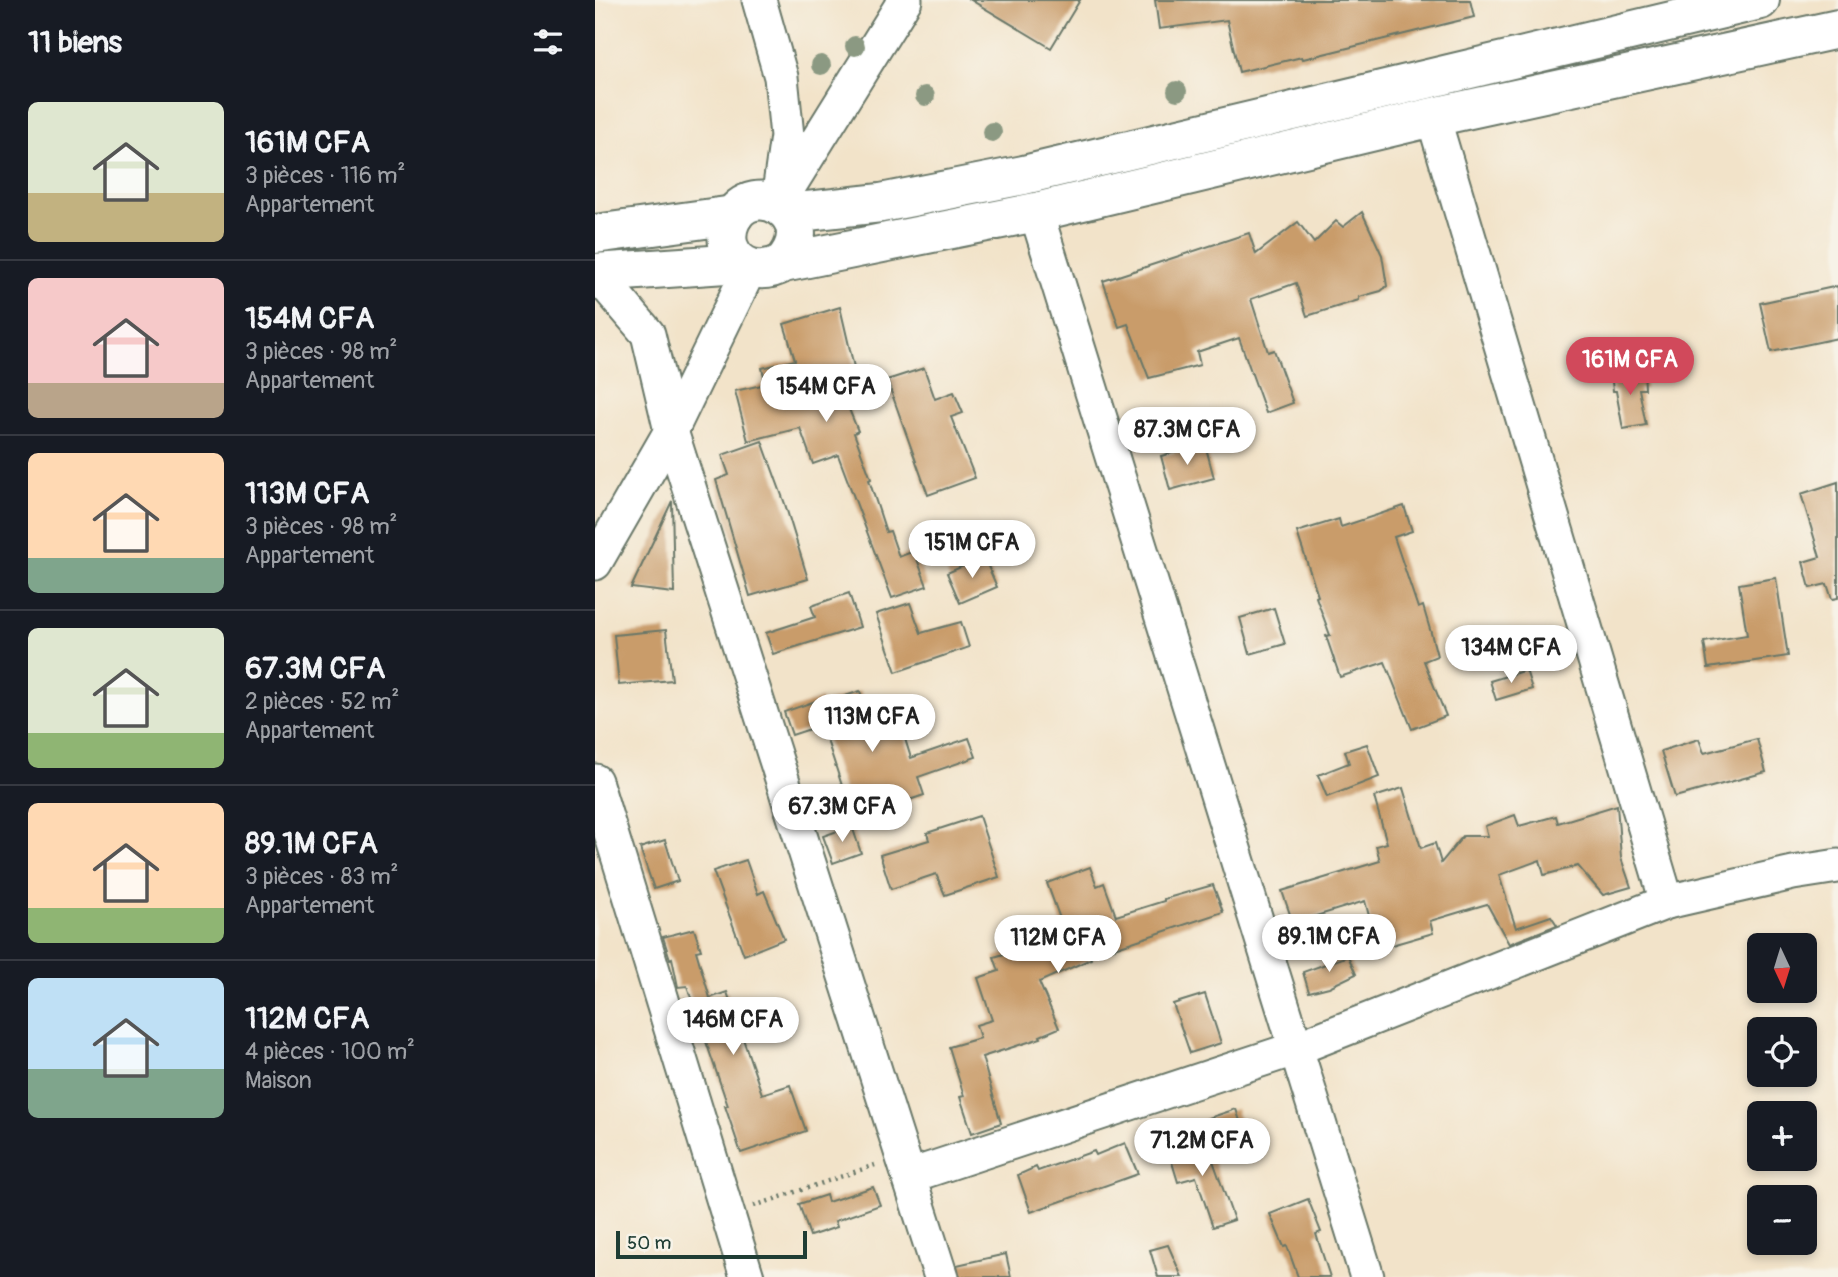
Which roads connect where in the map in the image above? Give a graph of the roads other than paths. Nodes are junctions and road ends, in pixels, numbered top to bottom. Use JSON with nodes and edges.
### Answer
{"nodes":[{"id":1,"x":759,"y":0,"type":"edge"},
{"id":2,"x":905,"y":0,"type":"edge"},
{"id":3,"x":1760,"y":0,"type":"edge"},
{"id":4,"x":1838,"y":29,"type":"edge"},
{"id":5,"x":1433,"y":117,"type":"junction"},
{"id":6,"x":784,"y":209,"type":"junction"},
{"id":7,"x":1036,"y":212,"type":"junction"},
{"id":8,"x":734,"y":215,"type":"junction"},
{"id":9,"x":595,"y":234,"type":"edge"},
{"id":10,"x":758,"y":265,"type":"junction"},
{"id":11,"x":596,"y":273,"type":"edge"},
{"id":12,"x":671,"y":431,"type":"junction"},
{"id":13,"x":595,"y":564,"type":"edge"},
{"id":14,"x":595,"y":781,"type":"edge"},
{"id":15,"x":1838,"y":866,"type":"edge"},
{"id":16,"x":1667,"y":902,"type":"junction"},
{"id":17,"x":1297,"y":1048,"type":"junction"},
{"id":18,"x":906,"y":1166,"type":"junction"},
{"id":19,"x":747,"y":1277,"type":"edge"},
{"id":20,"x":941,"y":1277,"type":"edge"},
{"id":21,"x":1367,"y":1277,"type":"edge"}],
"edges":[{"from":1,"to":6,"type":"street"},
{"from":2,"to":6,"type":"street"},
{"from":3,"to":6,"type":"main road"},
{"from":4,"to":5,"type":"main road"},
{"from":5,"to":7,"type":"main road"},
{"from":5,"to":16,"type":"street"},
{"from":6,"to":8,"type":"main road"},
{"from":6,"to":10,"type":"main road"},
{"from":7,"to":10,"type":"main road"},
{"from":7,"to":17,"type":"street"},
{"from":8,"to":9,"type":"main road"},
{"from":8,"to":10,"type":"main road"},
{"from":10,"to":11,"type":"main road"},
{"from":10,"to":12,"type":"street"},
{"from":11,"to":12,"type":"street"},
{"from":12,"to":13,"type":"street"},
{"from":12,"to":18,"type":"street"},
{"from":14,"to":19,"type":"street"},
{"from":15,"to":16,"type":"street"},
{"from":16,"to":17,"type":"street"},
{"from":17,"to":18,"type":"street"},
{"from":17,"to":21,"type":"street"},
{"from":18,"to":20,"type":"street"}]}
